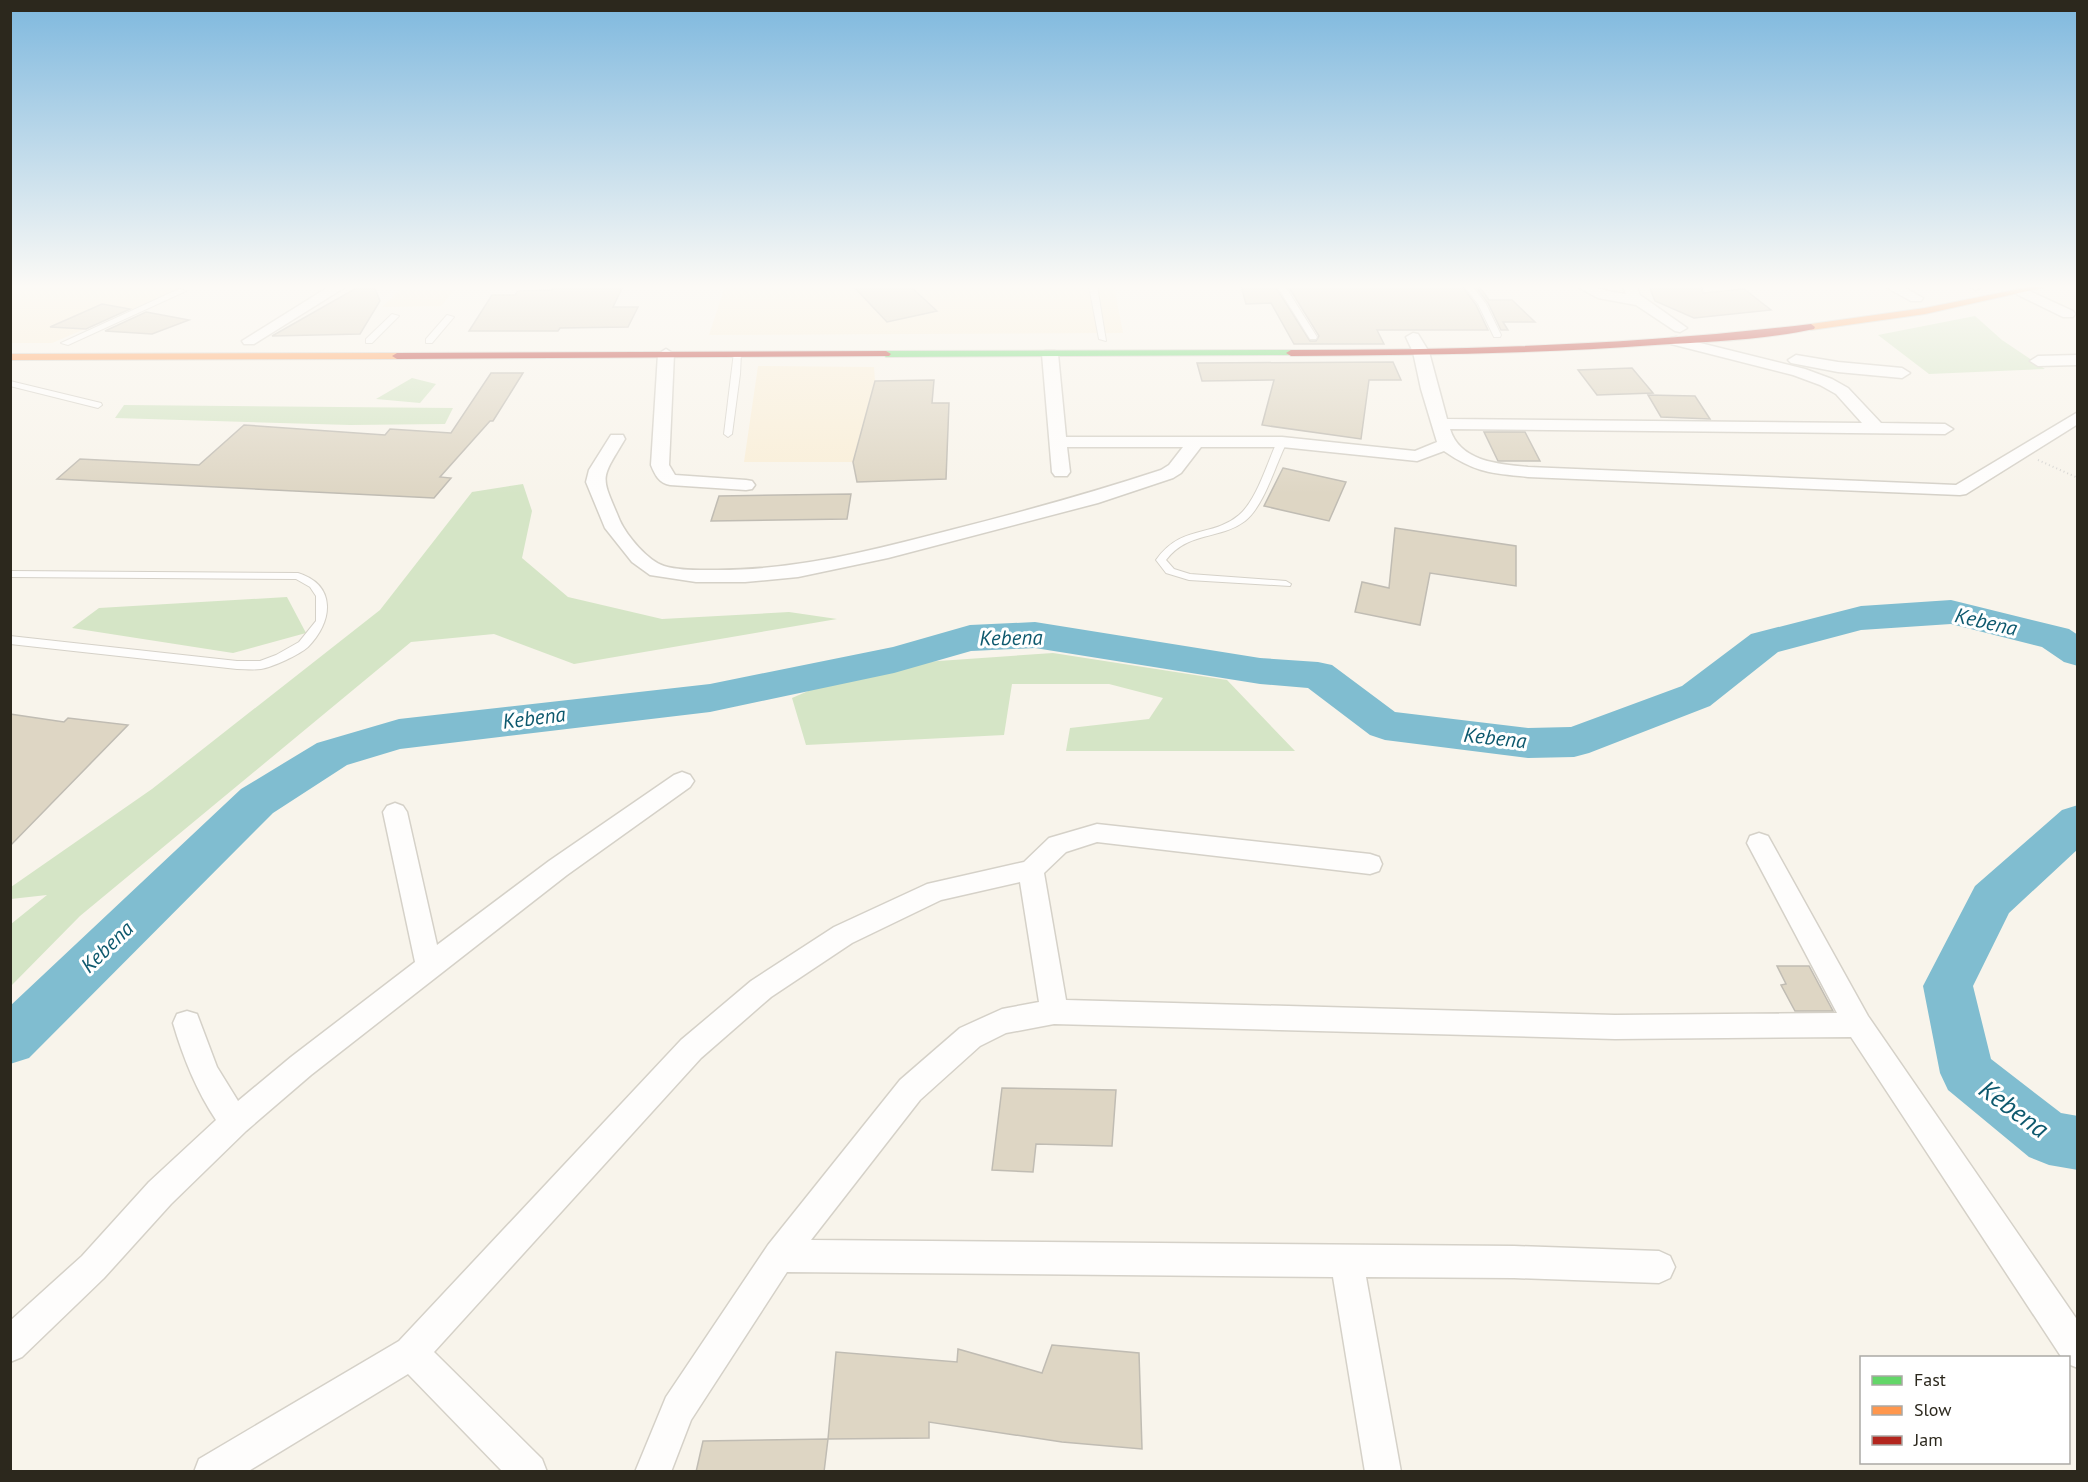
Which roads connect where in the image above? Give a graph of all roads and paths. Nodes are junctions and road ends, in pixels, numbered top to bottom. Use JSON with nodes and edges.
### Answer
{"nodes":[{"id":1,"x":412,"y":355,"type":"edge"},
{"id":2,"x":666,"y":355,"type":"edge"},
{"id":3,"x":737,"y":355,"type":"edge"},
{"id":4,"x":1050,"y":355,"type":"edge"},
{"id":5,"x":1419,"y":355,"type":"edge"},
{"id":6,"x":1744,"y":355,"type":"edge"},
{"id":7,"x":1780,"y":355,"type":"edge"},
{"id":8,"x":10,"y":357,"type":"edge"},
{"id":9,"x":2078,"y":360,"type":"edge"},
{"id":10,"x":2038,"y":361,"type":"dead end"},
{"id":11,"x":1902,"y":373,"type":"dead end"},
{"id":12,"x":10,"y":383,"type":"edge"},
{"id":13,"x":98,"y":405,"type":"dead end"},
{"id":14,"x":2078,"y":417,"type":"edge"},
{"id":15,"x":1439,"y":424,"type":"junction"},
{"id":16,"x":1875,"y":427,"type":"junction"},
{"id":17,"x":1945,"y":429,"type":"dead end"},
{"id":18,"x":728,"y":434,"type":"dead end"},
{"id":19,"x":617,"y":439,"type":"dead end"},
{"id":20,"x":1197,"y":441,"type":"junction"},
{"id":21,"x":1060,"y":442,"type":"junction"},
{"id":22,"x":1282,"y":442,"type":"junction"},
{"id":23,"x":1446,"y":444,"type":"junction"},
{"id":24,"x":2021,"y":453,"type":"junction"},
{"id":25,"x":1061,"y":472,"type":"dead end"},
{"id":26,"x":2078,"y":478,"type":"edge"},
{"id":27,"x":746,"y":485,"type":"dead end"},
{"id":28,"x":10,"y":574,"type":"edge"},
{"id":29,"x":1286,"y":584,"type":"dead end"},
{"id":30,"x":10,"y":640,"type":"edge"},
{"id":31,"x":682,"y":781,"type":"dead end"},
{"id":32,"x":395,"y":812,"type":"dead end"},
{"id":33,"x":1759,"y":843,"type":"dead end"},
{"id":34,"x":1370,"y":864,"type":"dead end"},
{"id":35,"x":1031,"y":870,"type":"junction"},
{"id":36,"x":429,"y":966,"type":"junction"},
{"id":37,"x":1054,"y":1012,"type":"junction"},
{"id":38,"x":187,"y":1023,"type":"dead end"},
{"id":39,"x":1858,"y":1025,"type":"junction"},
{"id":40,"x":236,"y":1121,"type":"junction"},
{"id":41,"x":778,"y":1257,"type":"junction"},
{"id":42,"x":1347,"y":1261,"type":"junction"},
{"id":43,"x":1659,"y":1267,"type":"dead end"},
{"id":44,"x":10,"y":1345,"type":"edge"},
{"id":45,"x":2078,"y":1351,"type":"edge"},
{"id":46,"x":411,"y":1353,"type":"junction"},
{"id":47,"x":212,"y":1472,"type":"edge"},
{"id":48,"x":529,"y":1472,"type":"edge"},
{"id":49,"x":653,"y":1472,"type":"edge"},
{"id":50,"x":1383,"y":1472,"type":"edge"}],
"edges":[{"from":1,"to":8,"type":"main road"},
{"from":2,"to":27,"type":"street"},
{"from":3,"to":18,"type":"lane"},
{"from":4,"to":21,"type":"street"},
{"from":5,"to":15,"type":"street"},
{"from":6,"to":16,"type":"street"},
{"from":7,"to":11,"type":"street"},
{"from":9,"to":10,"type":"street"},
{"from":12,"to":13,"type":"lane"},
{"from":14,"to":24,"type":"street"},
{"from":15,"to":16,"type":"street"},
{"from":15,"to":23,"type":"street"},
{"from":16,"to":17,"type":"street"},
{"from":19,"to":20,"type":"street"},
{"from":20,"to":21,"type":"street"},
{"from":20,"to":22,"type":"street"},
{"from":21,"to":25,"type":"street"},
{"from":22,"to":23,"type":"street"},
{"from":22,"to":29,"type":"lane"},
{"from":23,"to":24,"type":"street"},
{"from":24,"to":26,"type":"path"},
{"from":28,"to":30,"type":"lane"},
{"from":31,"to":36,"type":"street"},
{"from":32,"to":36,"type":"street"},
{"from":33,"to":39,"type":"street"},
{"from":34,"to":35,"type":"street"},
{"from":35,"to":37,"type":"street"},
{"from":35,"to":46,"type":"street"},
{"from":36,"to":40,"type":"street"},
{"from":37,"to":39,"type":"street"},
{"from":37,"to":41,"type":"street"},
{"from":38,"to":40,"type":"street"},
{"from":39,"to":45,"type":"street"},
{"from":40,"to":44,"type":"street"},
{"from":41,"to":42,"type":"street"},
{"from":41,"to":49,"type":"street"},
{"from":42,"to":43,"type":"street"},
{"from":42,"to":50,"type":"street"},
{"from":46,"to":47,"type":"street"},
{"from":46,"to":48,"type":"street"}]}
